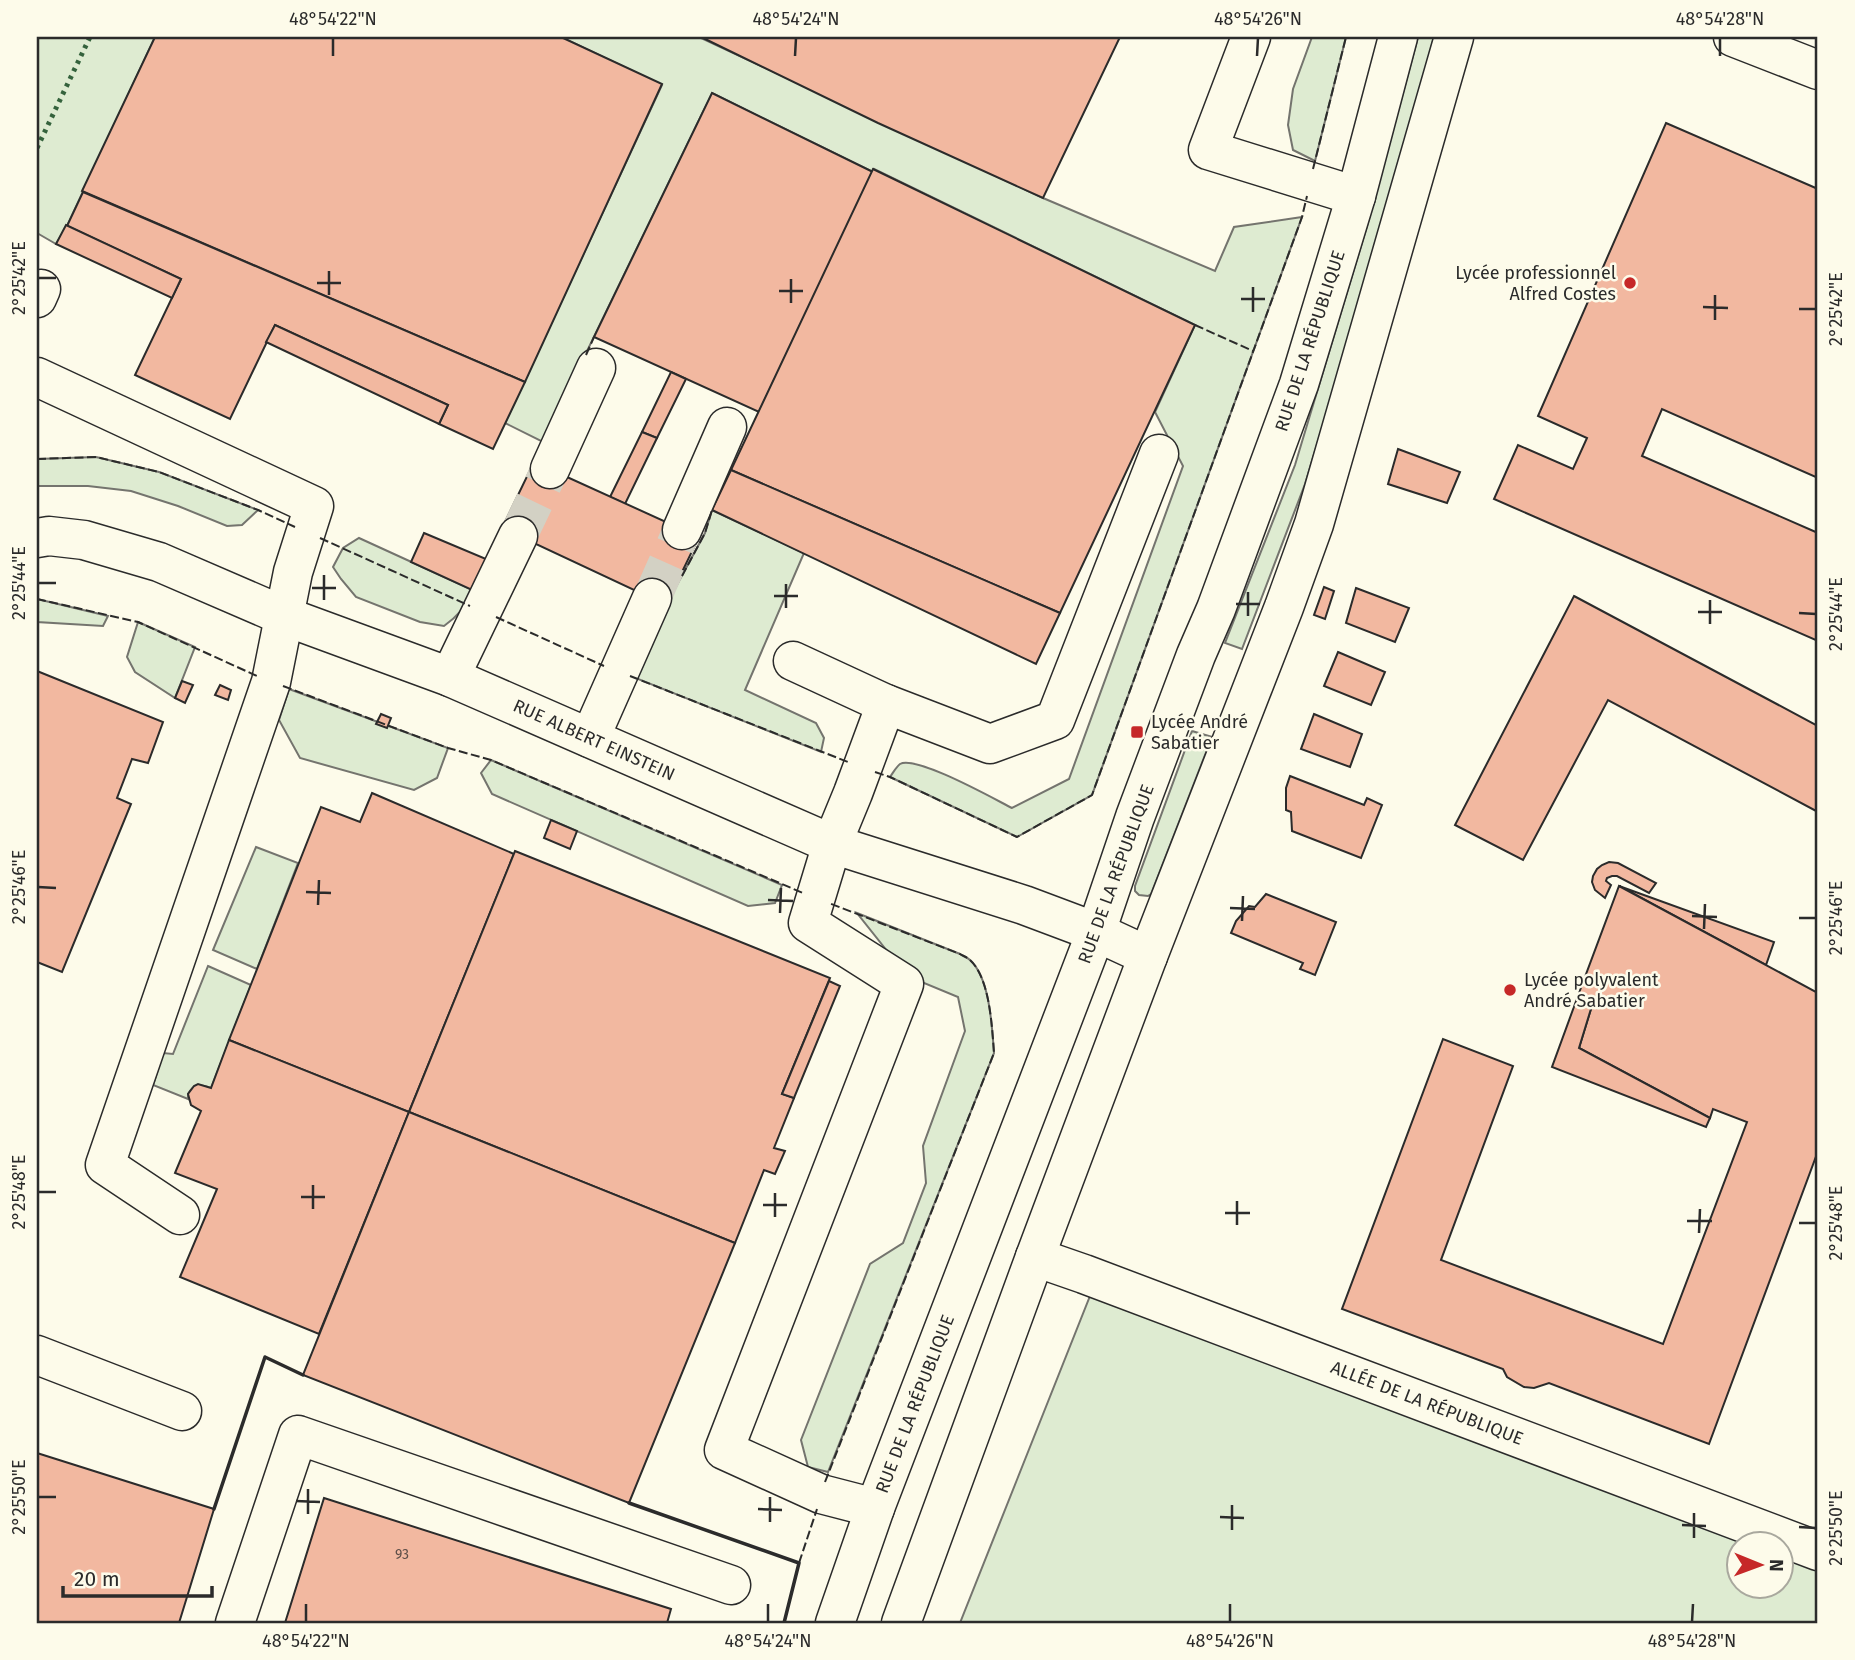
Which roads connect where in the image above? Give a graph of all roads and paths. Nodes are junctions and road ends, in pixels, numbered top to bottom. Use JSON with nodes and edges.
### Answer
{"nodes":[{"id":1,"x":1251,"y":37,"type":"edge"},
{"id":2,"x":1398,"y":37,"type":"edge"},
{"id":3,"x":1454,"y":37,"type":"edge"},
{"id":4,"x":1733,"y":37,"type":"edge"},
{"id":5,"x":1818,"y":69,"type":"edge"},
{"id":6,"x":1356,"y":196,"type":"junction"},
{"id":7,"x":596,"y":368,"type":"dead end"},
{"id":8,"x":37,"y":377,"type":"edge"},
{"id":9,"x":727,"y":427,"type":"dead end"},
{"id":10,"x":1159,"y":454,"type":"dead end"},
{"id":11,"x":550,"y":469,"type":"tunnel mouth"},
{"id":12,"x":682,"y":530,"type":"tunnel mouth"},
{"id":13,"x":518,"y":536,"type":"tunnel mouth"},
{"id":14,"x":37,"y":538,"type":"edge"},
{"id":15,"x":652,"y":598,"type":"tunnel mouth"},
{"id":16,"x":284,"y":616,"type":"junction"},
{"id":17,"x":793,"y":661,"type":"dead end"},
{"id":18,"x":450,"y":677,"type":"junction"},
{"id":19,"x":886,"y":704,"type":"junction"},
{"id":20,"x":590,"y":738,"type":"junction"},
{"id":21,"x":832,"y":844,"type":"junction"},
{"id":22,"x":1096,"y":932,"type":"junction"},
{"id":23,"x":1148,"y":956,"type":"junction"},
{"id":24,"x":180,"y":1215,"type":"dead end"},
{"id":25,"x":1035,"y":1257,"type":"junction"},
{"id":26,"x":37,"y":1355,"type":"edge"},
{"id":27,"x":182,"y":1411,"type":"dead end"},
{"id":28,"x":875,"y":1508,"type":"junction"},
{"id":29,"x":1818,"y":1551,"type":"edge"},
{"id":30,"x":732,"y":1585,"type":"dead end"},
{"id":31,"x":235,"y":1623,"type":"edge"},
{"id":32,"x":835,"y":1623,"type":"edge"},
{"id":33,"x":901,"y":1623,"type":"edge"}],
"edges":[{"from":1,"to":6,"type":"main road"},
{"from":2,"to":6,"type":"main road","name":"RUE DE LA RÉPUBLIQUE"},
{"from":3,"to":23,"type":"main road"},
{"from":4,"to":5,"type":"main road"},
{"from":6,"to":22,"type":"main road","name":"RUE DE LA RÉPUBLIQUE"},
{"from":7,"to":11,"type":"main road"},
{"from":8,"to":16,"type":"main road"},
{"from":9,"to":12,"type":"main road"},
{"from":10,"to":19,"type":"main road"},
{"from":13,"to":18,"type":"main road"},
{"from":14,"to":16,"type":"main road","name":"RUE ALBERT EINSTEIN"},
{"from":15,"to":20,"type":"main road"},
{"from":16,"to":18,"type":"main road","name":"RUE ALBERT EINSTEIN"},
{"from":16,"to":24,"type":"main road"},
{"from":17,"to":19,"type":"main road"},
{"from":18,"to":20,"type":"main road","name":"RUE ALBERT EINSTEIN"},
{"from":19,"to":21,"type":"main road"},
{"from":20,"to":21,"type":"main road","name":"RUE ALBERT EINSTEIN"},
{"from":21,"to":22,"type":"main road","name":"RUE ALBERT EINSTEIN"},
{"from":21,"to":28,"type":"main road"},
{"from":22,"to":23,"type":"main road","name":"RUE ALBERT EINSTEIN"},
{"from":22,"to":28,"type":"main road","name":"RUE DE LA RÉPUBLIQUE"},
{"from":23,"to":25,"type":"main road"},
{"from":25,"to":29,"type":"main road","name":"ALLÉE DE LA RÉPUBLIQUE"},
{"from":25,"to":33,"type":"main road"},
{"from":26,"to":27,"type":"main road"},
{"from":28,"to":32,"type":"main road","name":"RUE DE LA RÉPUBLIQUE"},
{"from":30,"to":31,"type":"main road"}]}
